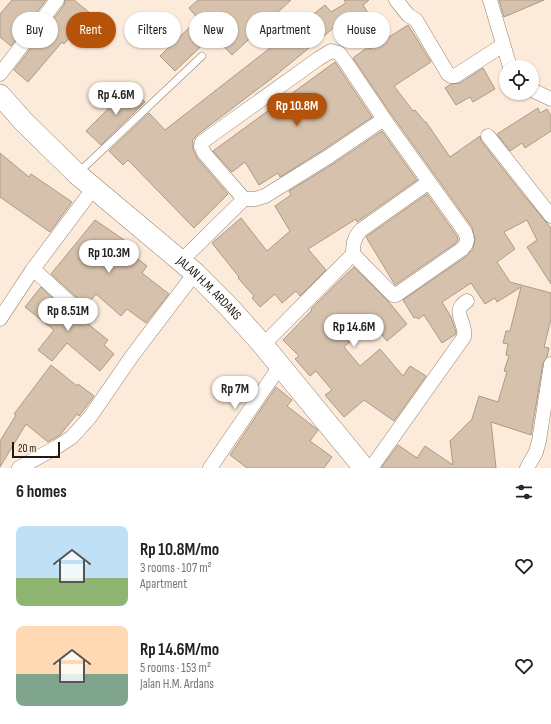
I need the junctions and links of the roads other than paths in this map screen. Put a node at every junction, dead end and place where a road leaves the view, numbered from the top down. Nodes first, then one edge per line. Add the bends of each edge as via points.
1 (57, 0) edge
2 (396, 0) edge
3 (490, 0) edge
4 (504, 45) junction
5 (202, 56) dead end
6 (508, 60) edge
7 (0, 74) edge
8 (539, 93) edge
9 (0, 94) edge
10 (551, 99) edge
11 (384, 119) junction
12 (488, 136) dead end
13 (77, 174) junction
14 (429, 182) junction
15 (93, 189) junction
16 (244, 199) junction
17 (551, 216) edge
18 (353, 254) junction
19 (188, 267) junction
20 (34, 269) junction
21 (467, 301) dead end
22 (80, 312) dead end
23 (0, 319) edge
24 (263, 345) junction
25 (551, 364) edge
26 (280, 366) junction
27 (19, 468) edge
28 (210, 468) edge
29 (364, 468) edge
30 (371, 468) edge
31 (527, 468) edge

1 - 7 street
2 - 4 street via 408,15 416,20 451,76 455,76
3 - 4 street
4 - 6 street
5 - 13 lane
8 - 10 street
9 - 13 street, JALAN H.M. ARDANS via 23,121
11 - 14 street
11 - 16 street via 265,196
11 - 16 street via 341,55 331,51 326,53 202,142 204,153
12 - 17 street
13 - 15 street, JALAN H.M. ARDANS
14 - 18 street via 361,230 353,244
14 - 18 street via 468,237 462,249 395,295
15 - 19 street, JALAN H.M. ARDANS
15 - 20 street
16 - 19 street
18 - 24 street
19 - 24 street, JALAN H.M. ARDANS
19 - 27 street via 90,417 72,437
20 - 22 street
20 - 23 street
21 - 30 street via 459,312 465,330 464,337
24 - 26 street, JALAN H.M. ARDANS
25 - 31 street via 539,441
26 - 28 street
26 - 29 street, JALAN H.M. ARDANS

